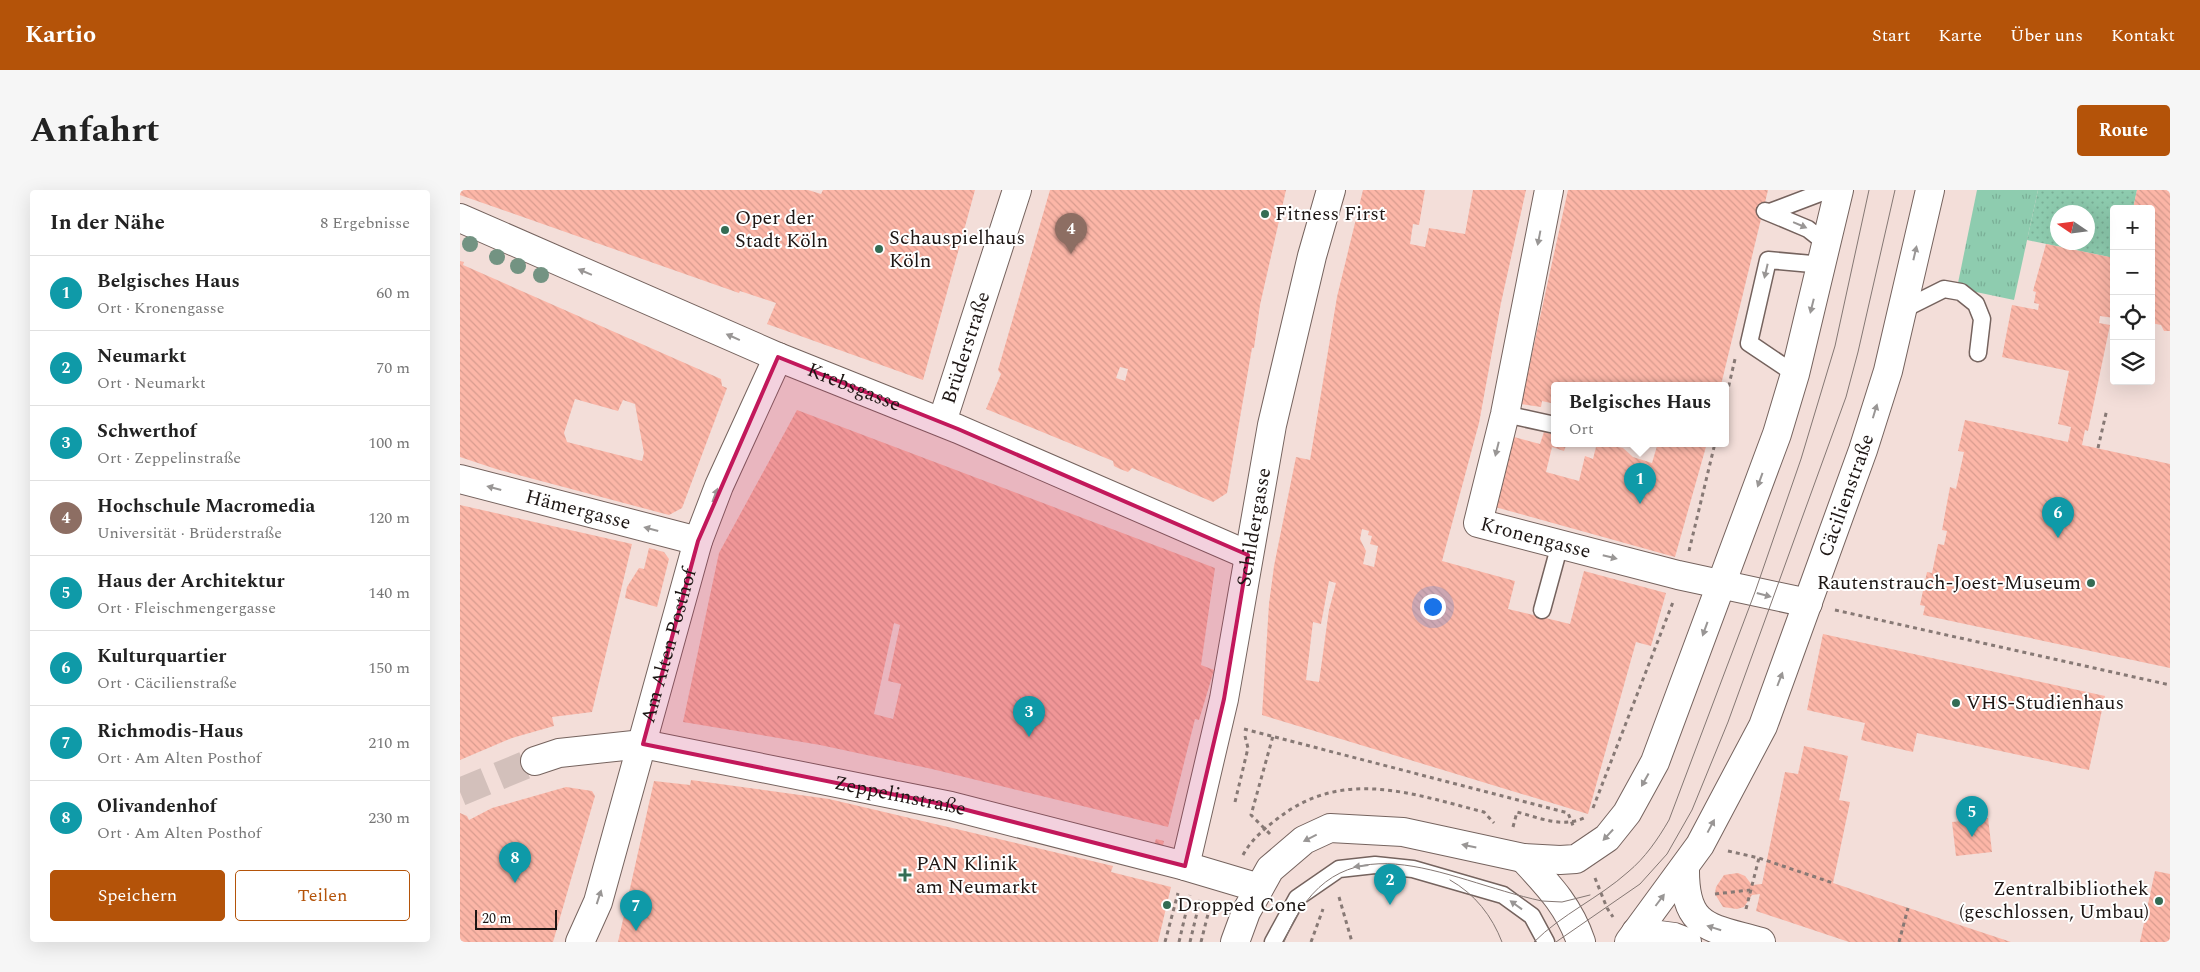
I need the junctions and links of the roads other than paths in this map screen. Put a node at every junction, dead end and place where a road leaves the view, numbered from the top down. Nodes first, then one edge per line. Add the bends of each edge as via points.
1 (1017, 190) edge
2 (1331, 190) edge
3 (1549, 190) edge
4 (1828, 190) edge
5 (1839, 190) edge
6 (1930, 190) edge
7 (460, 218) edge
8 (1825, 255) junction
9 (1902, 310) junction
10 (1978, 353) dead end
11 (778, 357) junction
12 (1795, 374) junction
13 (1505, 414) junction
14 (942, 422) junction
15 (1551, 424) edge
16 (460, 479) edge
17 (698, 541) junction
18 (1560, 544) junction
19 (1248, 555) junction
20 (1722, 583) junction
21 (1808, 604) junction
22 (1542, 610) dead end
23 (643, 744) junction
24 (535, 761) tunnel mouth
25 (1517, 846) junction
26 (1186, 866) junction
27 (1685, 867) junction
28 (1260, 888) junction
29 (1633, 937) edge
30 (1750, 939) edge
31 (580, 942) edge
32 (1235, 942) edge
33 (1273, 942) edge
34 (1546, 942) edge
35 (1581, 942) edge
36 (1688, 942) edge

1 - 14 street, Brüderstraße
2 - 19 street, Schildergasse via 1272,425
3 -> 13 street, Kronengasse
4 -> 8 lane via 1768,212 1808,229
5 - 8 street
9 -> 6 street, Cäcilienstraße
11 -> 7 street, Krebsgasse
8 -> 12 street
8 -> 12 lane via 1768,260 1749,343
9 - 10 lane via 1944,289 1961,292 1976,304 1982,319
21 -> 9 street, Cäcilienstraße via 1863,450 1888,371
11 - 14 street, Krebsgasse
17 -> 11 street, Am Alten Posthof via 719,486
12 -> 20 street via 1777,434
13 - 15 lane
13 -> 18 street, Kronengasse via 1478,523
14 - 19 street, Krebsgasse
17 -> 16 street, Hämergasse
17 - 23 street, Am Alten Posthof
18 -> 20 street, Kronengasse
18 - 22 lane
19 - 26 street, Schildergasse via 1219,722
20 -> 21 street, Kronengasse
20 -> 25 street via 1655,762 1627,813 1607,838 1576,859
27 -> 21 street, Cäcilienstraße via 1763,726
23 - 24 street, Zeppelinstraße via 559,754
23 - 26 street, Zeppelinstraße via 951,806
31 -> 23 street, Am Alten Posthof via 598,902
25 -> 28 street via 1403,832 1330,828 1288,852 1270,869
25 - 35 street via 1570,913
26 - 28 street, Zeppelinstraße
29 -> 27 street, Cäcilienstraße
30 -> 27 street via 1703,924 1688,903
28 - 32 street via 1246,912
29 - 36 street via 1674,937
34 -> 33 lane via 1532,916 1502,895 1413,869 1375,865 1339,869 1298,898

